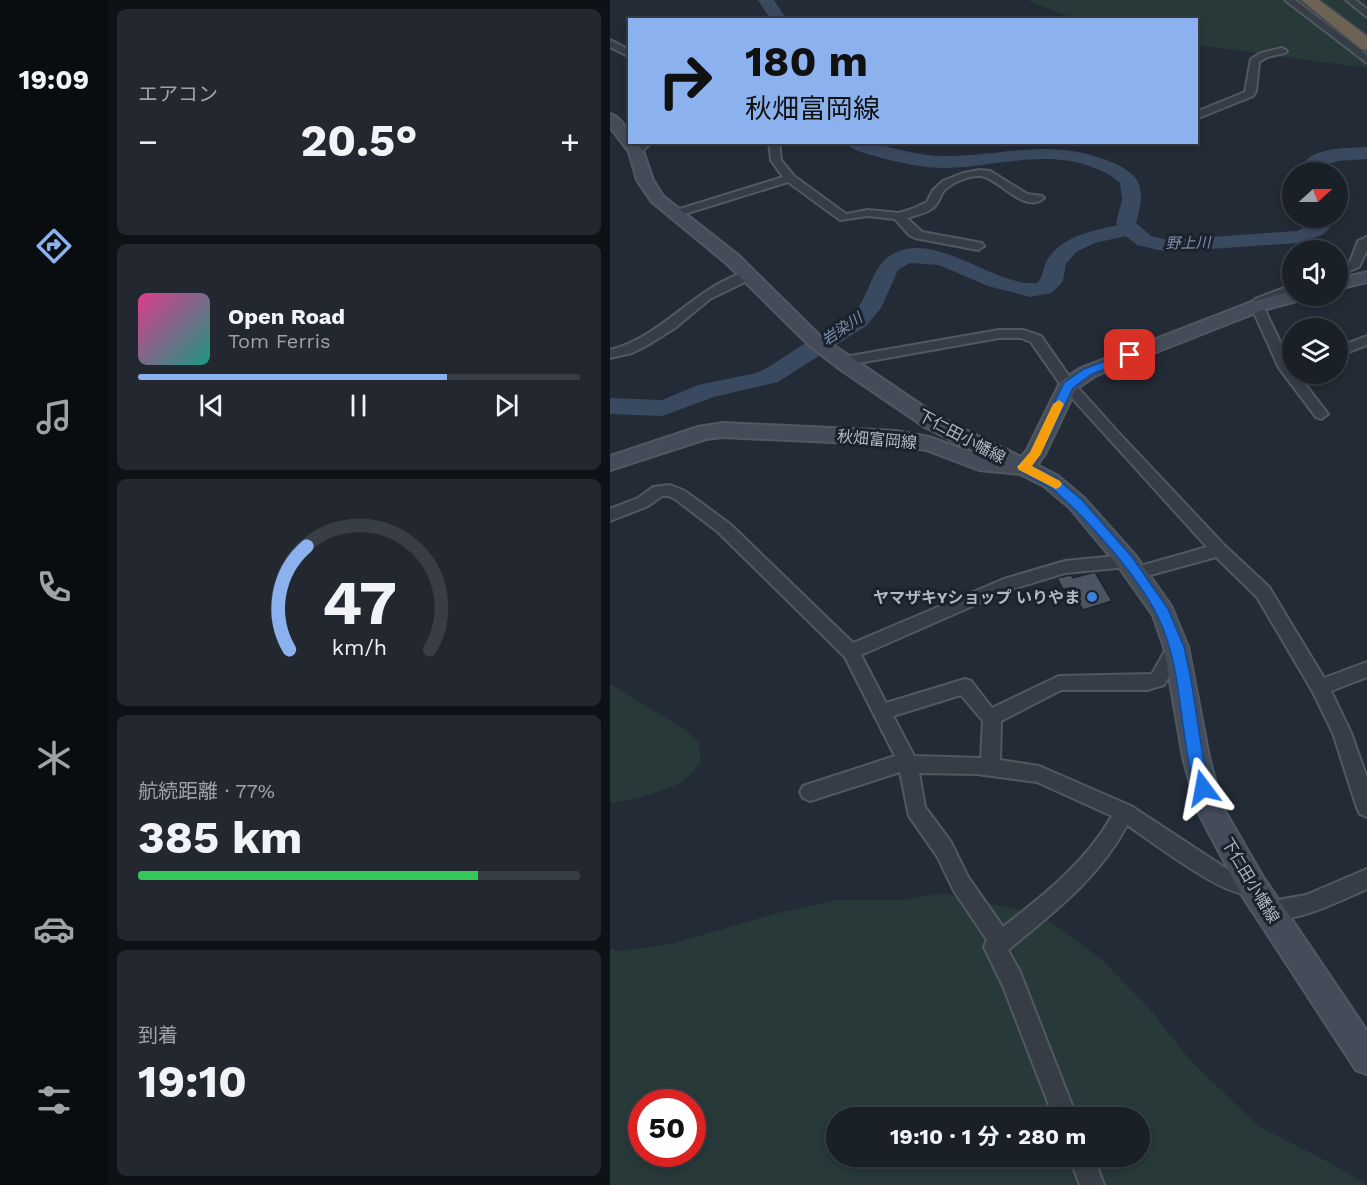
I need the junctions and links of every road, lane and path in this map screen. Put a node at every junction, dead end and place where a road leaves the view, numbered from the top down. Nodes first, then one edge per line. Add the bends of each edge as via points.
1 (1289, 0) edge
2 (1309, 0) edge
3 (1324, 0) edge
4 (1350, 0) edge
5 (1366, 14) edge
6 (1366, 33) edge
7 (610, 43) edge
8 (1366, 45) edge
9 (1282, 51) dead end
10 (628, 53) edge
11 (1366, 60) edge
12 (1198, 115) edge
13 (610, 118) edge
14 (628, 135) edge
15 (774, 144) edge
16 (641, 147) edge
17 (790, 178) junction
18 (1038, 198) dead end
19 (674, 214) junction
20 (899, 216) junction
21 (1366, 240) edge
22 (978, 246) dead end
23 (1348, 268) edge
24 (749, 275) junction
25 (1366, 277) edge
26 (1348, 282) edge
27 (1282, 293) edge
28 (1282, 299) edge
29 (1257, 306) junction
30 (1366, 340) edge
31 (1348, 348) edge
32 (1282, 352) edge
33 (610, 354) edge
34 (838, 359) junction
35 (1301, 384) edge
36 (1068, 385) junction
37 (1321, 414) dead end
38 (610, 463) edge
39 (1024, 467) junction
40 (610, 515) edge
41 (1219, 550) junction
42 (1132, 567) junction
43 (1176, 647) junction
44 (851, 652) junction
45 (1366, 669) edge
46 (1320, 687) junction
47 (882, 712) junction
48 (992, 717) junction
49 (908, 764) junction
50 (990, 768) junction
51 (810, 792) dead end
52 (1366, 808) edge
53 (1124, 812) junction
54 (1366, 879) edge
55 (1253, 887) junction
56 (1268, 910) junction
57 (1001, 942) junction
58 (1366, 1059) edge
59 (1062, 1107) edge
60 (1085, 1167) edge
61 (1092, 1185) edge

1 - 11 street
2 - 8 highway
3 - 6 highway
4 - 5 street
7 - 10 street
9 - 12 street via 1254,61 1249,94
13 - 14 main road, 下仁田小幡線
15 - 17 street via 776,160
16 - 19 main road, 下仁田小幡線 via 650,189
17 - 19 street
17 - 20 street via 844,218 868,213
18 - 20 street via 1024,197 981,173 953,181 938,190 929,206
19 - 24 main road, 下仁田小幡線
20 - 22 street via 919,235
21 - 23 street via 1356,264
24 - 33 street via 706,296 641,343
24 - 34 main road, 下仁田小幡線
25 - 26 main road
27 - 29 street
28 - 29 main road
29 - 32 street
29 - 36 main road via 1088,372
30 - 31 street
34 - 36 street via 1012,333 1036,339
34 - 39 main road, 下仁田小幡線 via 932,422
35 - 37 street
36 - 39 main road via 1035,454
36 - 41 street
38 - 39 main road, 秋畑富岡線 via 705,432 723,430 896,438 929,444 979,463
39 - 42 main road, 下仁田小幡線 via 1066,492
40 - 44 street via 658,491 670,490 680,495 724,528
41 - 42 street
41 - 46 street via 1263,592
42 - 43 main road, 下仁田小幡線 via 1163,612
42 - 44 street via 1065,567 1004,585
43 - 48 street via 1158,680 1059,683
43 - 55 main road, 下仁田小幡線 via 1210,810
44 - 47 street
45 - 46 street
46 - 52 street via 1342,733
47 - 48 street via 965,686
47 - 49 street
48 - 50 street
49 - 50 street
49 - 51 street via 897,764
49 - 57 street via 916,810
50 - 53 street via 1039,774
53 - 55 street via 1225,879
53 - 57 street via 1115,831 1068,888
54 - 56 street via 1306,905
55 - 56 main road, 下仁田小幡線
56 - 58 main road, 下仁田小幡線
57 - 59 street via 995,947
60 - 61 street

